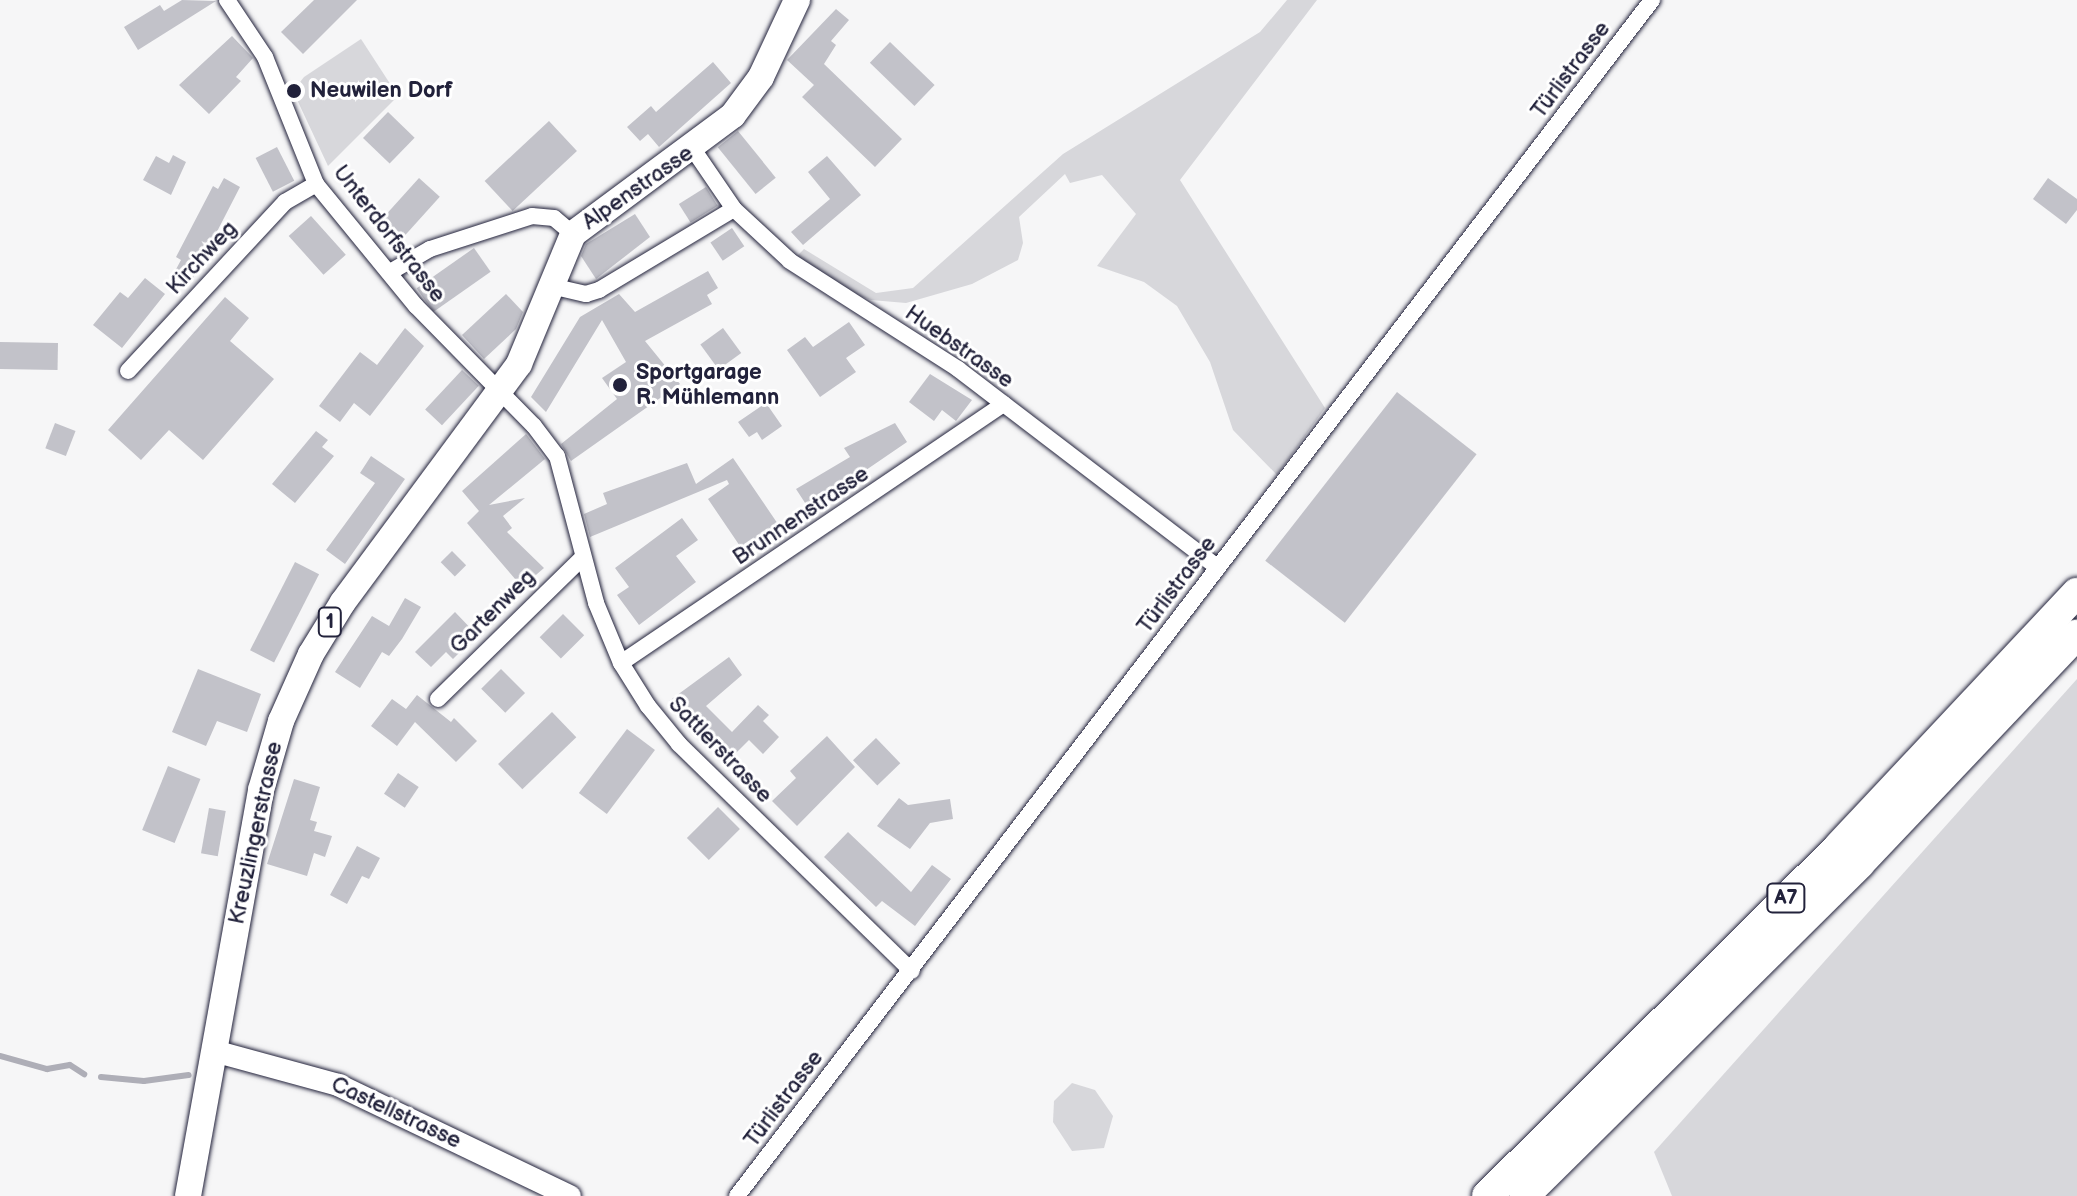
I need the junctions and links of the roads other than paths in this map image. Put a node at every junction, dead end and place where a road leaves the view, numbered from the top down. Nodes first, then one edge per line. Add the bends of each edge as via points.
1 (227, 0) edge
2 (797, 0) edge
3 (1652, 0) edge
4 (693, 149) junction
5 (316, 184) junction
6 (734, 209) junction
7 (573, 234) junction
8 (392, 271) junction
9 (551, 286) junction
10 (128, 371) dead end
11 (501, 390) junction
12 (1003, 404) junction
13 (582, 558) junction
14 (1218, 568) junction
15 (2077, 593) edge
16 (2077, 634) edge
17 (621, 663) junction
18 (438, 699) dead end
19 (912, 971) junction
20 (214, 1051) junction
21 (188, 1196) edge
22 (570, 1196) edge
23 (737, 1196) edge
24 (1487, 1196) edge
25 (1524, 1196) edge

1 - 5 street, Unterdorfstrasse via 265,57
2 - 4 main road, Alpenstrasse / 1 via 749,96
3 - 14 street, Türlistrasse
4 - 6 street, Huebstrasse
4 - 7 main road, Alpenstrasse / 1
5 - 8 street, Unterdorfstrasse
5 - 10 street, Kirchweg via 285,202
6 - 9 street via 599,290 586,294
6 - 12 street, Huebstrasse via 790,261 934,352
7 - 8 street via 554,218 532,216 430,249
7 - 9 main road, Alpenstrasse / 1
8 - 11 street, Unterdorfstrasse via 416,306
9 - 11 main road, Alpenstrasse / 1 via 529,346
11 - 13 street, Sattlerstrasse via 557,456
11 - 20 main road, Kreuzlingerstrasse / 1 via 343,602 295,686 261,790
12 - 14 street, Huebstrasse
12 - 17 street, Brunnenstrasse
13 - 17 street, Sattlerstrasse
13 - 18 street, Gartenweg
14 - 19 street, Türlistrasse
15 - 24 highway, A7 via 1840,845
16 - 25 highway, A7 via 1860,863
17 - 19 street, Sattlerstrasse via 679,744
19 - 23 street, Türlistrasse
20 - 21 main road, Kreuzlingerstrasse / 1
20 - 22 street, Castellstrasse via 338,1085

